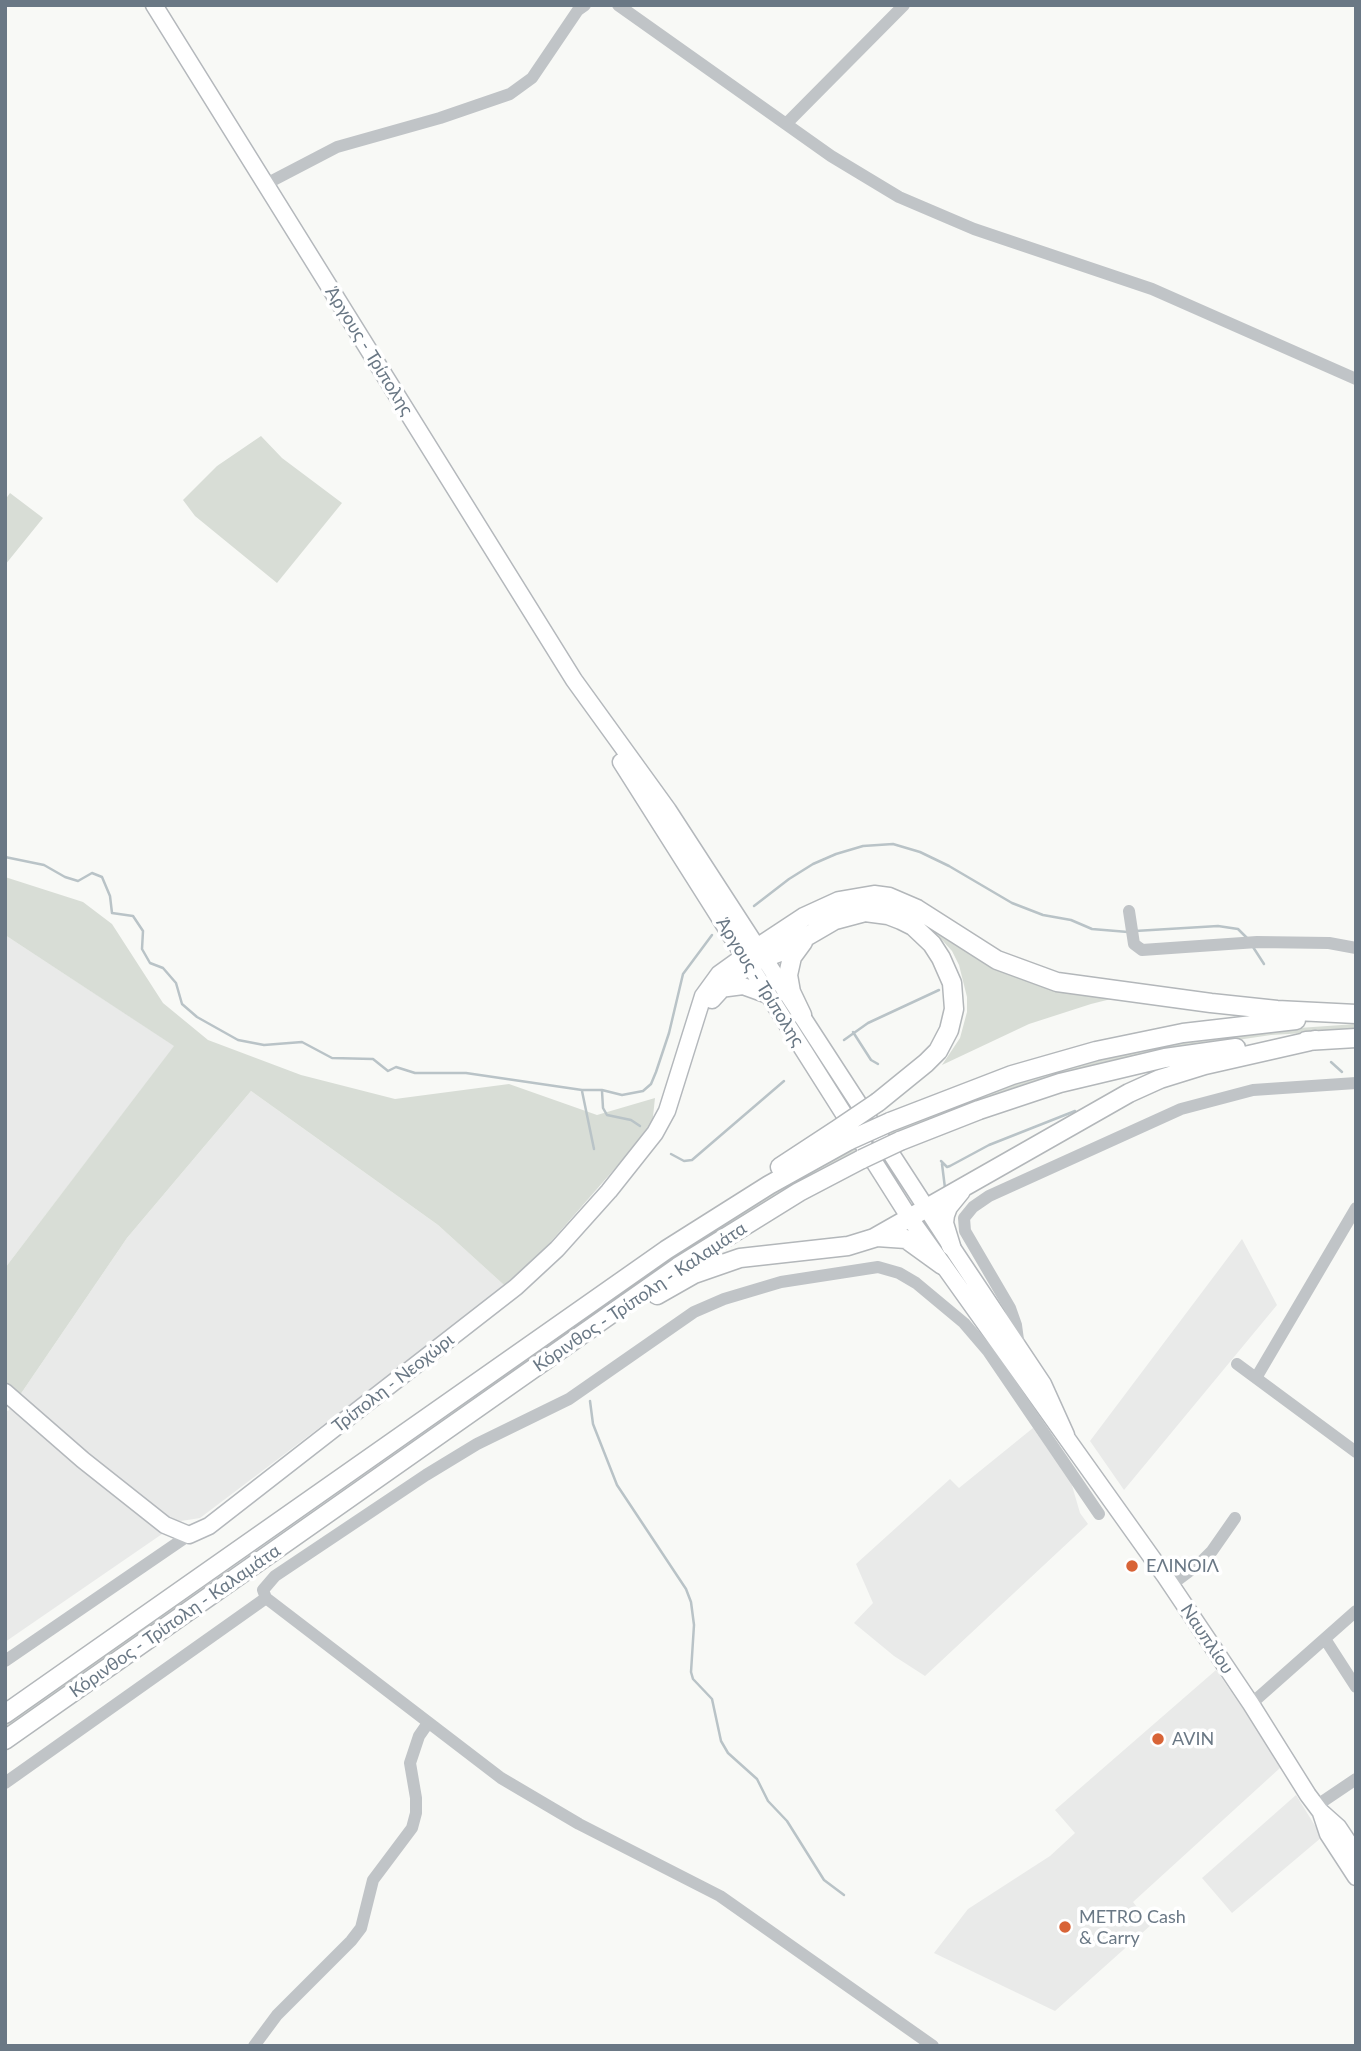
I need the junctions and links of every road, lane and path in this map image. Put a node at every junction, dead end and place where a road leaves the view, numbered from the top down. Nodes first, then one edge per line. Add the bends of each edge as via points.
1 (155, 5) edge
2 (585, 5) edge
3 (618, 5) edge
4 (904, 5) edge
5 (786, 124) junction
6 (266, 184) junction
7 (1356, 379) edge
8 (1131, 917) dead end
9 (808, 936) junction
10 (1356, 948) edge
11 (754, 957) junction
12 (720, 989) junction
13 (769, 995) junction
14 (1356, 1015) edge
15 (697, 1016) junction
16 (802, 1016) junction
17 (1356, 1038) edge
18 (1315, 1040) junction
19 (1356, 1083) edge
20 (846, 1133) junction
21 (966, 1186) junction
22 (926, 1207) junction
23 (1356, 1208) edge
24 (909, 1217) junction
25 (874, 1238) junction
26 (951, 1246) junction
27 (942, 1265) junction
28 (588, 1331) junction
29 (1020, 1350) junction
30 (1237, 1364) dead end
31 (1256, 1378) junction
32 (5, 1392) edge
33 (1066, 1435) junction
34 (1356, 1452) edge
35 (1099, 1514) dead end
36 (1235, 1518) dead end
37 (189, 1535) junction
38 (1171, 1585) junction
39 (266, 1598) junction
40 (1356, 1611) edge
41 (1325, 1639) junction
42 (5, 1661) edge
43 (1356, 1687) edge
44 (1251, 1704) junction
45 (5, 1714) edge
46 (428, 1723) junction
47 (5, 1741) edge
48 (1356, 1779) edge
49 (5, 1783) edge
50 (1318, 1808) junction
51 (1356, 1854) edge
52 (1356, 1877) edge
53 (254, 2046) edge
54 (933, 2046) edge

1 - 6 main road, Άργους - Τρίπολης
2 - 6 street via 532,78 510,94 337,147
3 - 5 street
4 - 5 street
5 - 7 street via 899,197 974,229 1152,289
6 - 11 main road, Άργους - Τρίπολης via 584,695 668,810
8 - 10 street via 1135,943 1142,950 1237,942 1329,943
9 - 11 highway
9 - 16 highway via 792,957 788,975
9 - 20 highway, bridge via 843,916 865,912 888,915 922,933 952,983 954,1009 944,1041 926,1063
11 - 12 main road, Τρίπολη - Νεοχώρι
11 - 13 main road, Άργους - Τρίπολης
11 - 14 highway via 804,917 839,901 874,895 910,906 997,960 1057,982 1211,1003
11 - 15 main road, Τρίπολη - Νεοχώρι via 730,964 703,996
11 - 16 main road, Άργους - Τρίπολης
12 - 13 main road via 743,986
12 - 15 main road, Τρίπολη - Νεοχώρι
13 - 24 main road, Άργους - Τρίπολης
14 - 20 highway, Κόρινθος - Τρίπολη - Καλαμάτα, bridge via 1226,1027 1118,1046 1012,1075 890,1122
15 - 37 main road, Τρίπολη - Νεοχώρι via 662,1123 557,1249 457,1334 209,1525
16 - 22 main road, Άργους - Τρίπολης
17 - 18 highway, Κόρινθος - Τρίπολη - Καλαμάτα
18 - 21 highway via 1160,1079
18 - 28 highway, Κόρινθος - Τρίπολη - Καλαμάτα, bridge via 1185,1054 1123,1067 1018,1096 900,1141 743,1226
19 - 29 street via 1253,1090 1181,1109 973,1206 964,1218 965,1231 1010,1308
20 - 45 highway, Κόρινθος - Τρίπολη - Καλαμάτα via 666,1250
21 - 22 highway
21 - 26 highway via 945,1215
22 - 24 highway
22 - 26 main road, Άργους - Τρίπολης
23 - 31 street
24 - 25 highway
24 - 27 main road, Άργους - Τρίπολης
25 - 27 highway via 906,1239
25 - 28 highway via 848,1246 718,1264
26 - 29 main road, Ναυπλίου
27 - 33 main road, Ναυπλίου
28 - 47 highway, Κόρινθος - Τρίπολη - Καλαμάτα
29 - 33 main road, Ναυπλίου via 1049,1395
30 - 31 street
31 - 34 street
32 - 37 main road via 129,1499 165,1525
33 - 38 main road, Ναυπλίου
35 - 39 street via 964,1323 916,1283 878,1268 781,1282 694,1312 569,1399 477,1444 414,1483 275,1576 265,1586
36 - 38 street via 1212,1551
37 - 42 street
38 - 44 main road, Ναυπλίου
39 - 46 street
39 - 49 street
40 - 41 street
41 - 43 street
41 - 44 street
44 - 50 main road, Ναυπλίου
46 - 53 street via 410,1763 416,1798 412,1828 373,1880 361,1928 277,2015
46 - 54 street via 541,1804 720,1896
48 - 50 street
50 - 51 main road, Ναυπλίου
50 - 52 main road, Ναυπλίου via 1328,1834

